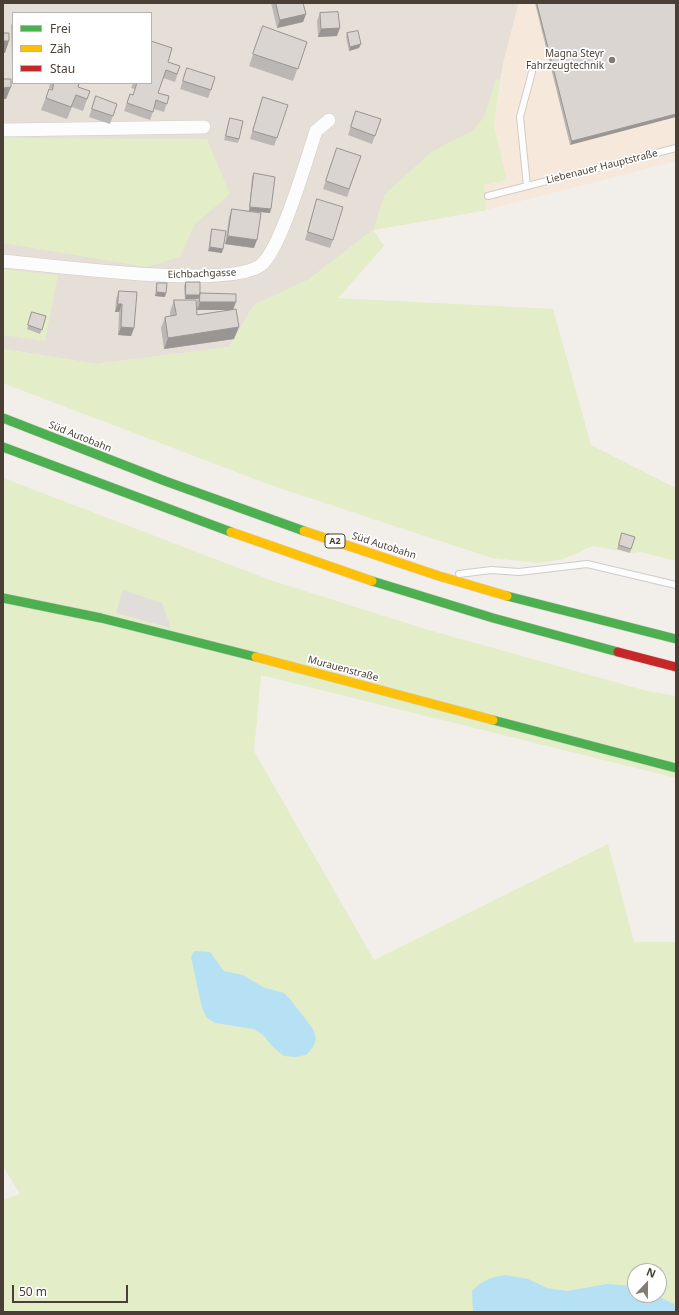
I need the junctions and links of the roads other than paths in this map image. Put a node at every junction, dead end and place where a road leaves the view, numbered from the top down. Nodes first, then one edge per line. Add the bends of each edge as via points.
1 (532, 72) dead end
2 (329, 120) dead end
3 (204, 127) dead end
4 (3, 130) edge
5 (676, 148) edge
6 (527, 186) junction
7 (488, 196) dead end
8 (3, 261) edge
9 (3, 418) edge
10 (3, 447) edge
11 (440, 576) junction
12 (676, 585) edge
13 (3, 598) edge
14 (676, 639) edge
15 (676, 667) edge
16 (676, 768) edge

1 - 6 lane via 520,117
2 - 8 street, Eichbachgasse via 316,131 280,237 262,264 246,272 172,276
3 - 4 street
5 - 6 lane, Liebenauer Hauptstraße
6 - 7 lane, Liebenauer Hauptstraße
9 - 11 main road, Süd Autobahn / A2 via 106,459 285,524
10 - 15 main road via 234,535 432,600 555,636
11 - 12 lane via 491,570 519,572 586,564
11 - 14 main road, Süd Autobahn / A2
13 - 16 main road, Murauenstraße via 93,616 229,650

